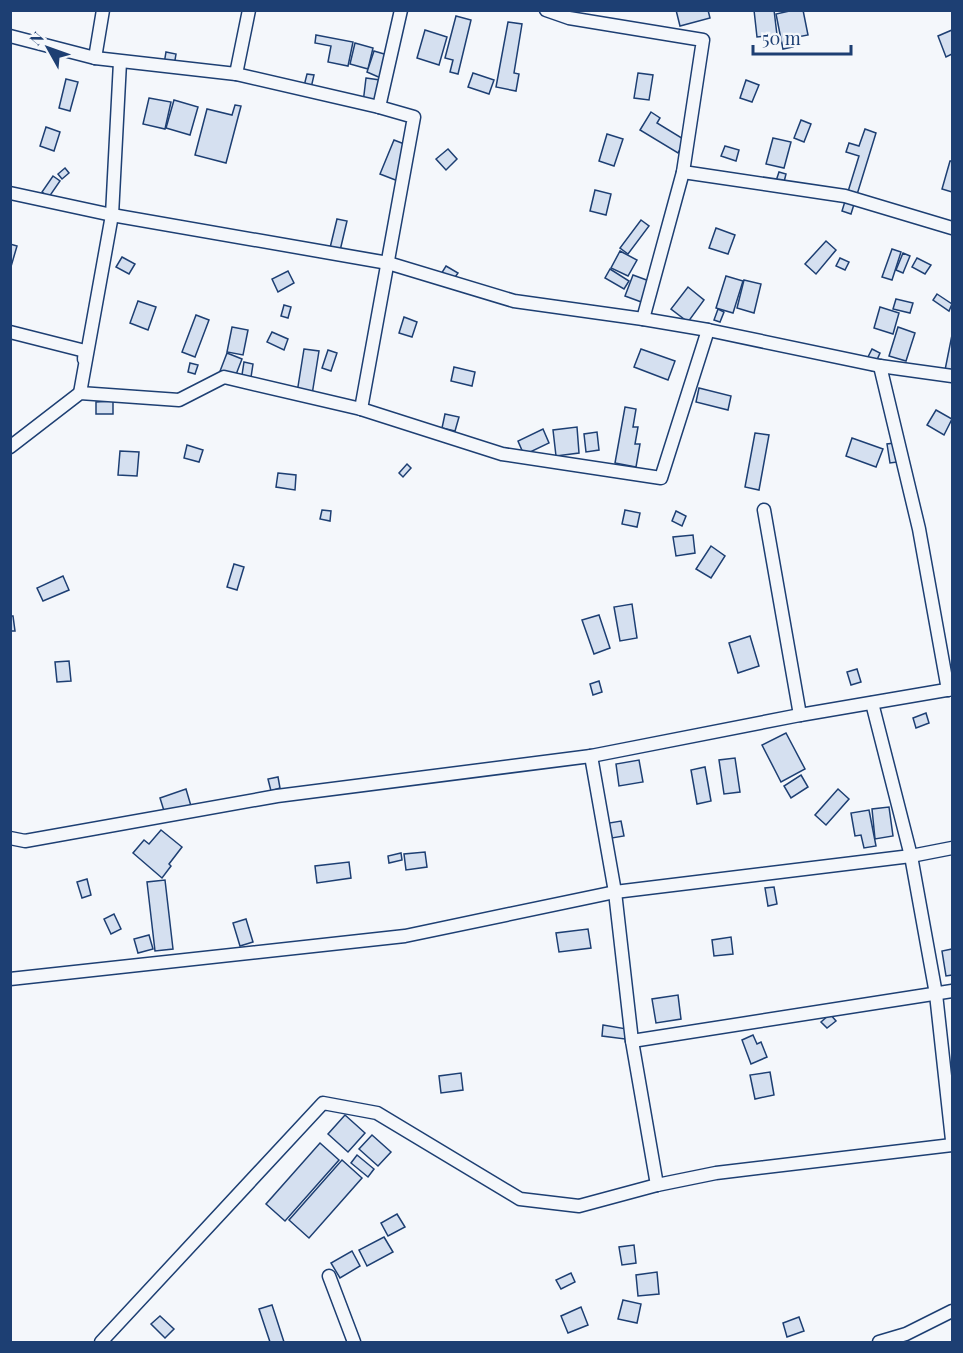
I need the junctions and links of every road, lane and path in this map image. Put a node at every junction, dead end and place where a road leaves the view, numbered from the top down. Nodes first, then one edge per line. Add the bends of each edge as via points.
1 (103, 10) edge
2 (249, 10) edge
3 (401, 10) edge
4 (546, 10) edge
5 (571, 14) edge
6 (10, 36) edge
7 (95, 58) junction
8 (120, 62) junction
9 (236, 74) junction
10 (379, 107) junction
11 (683, 172) junction
12 (10, 193) edge
13 (111, 215) junction
14 (952, 228) edge
15 (388, 263) junction
16 (643, 319) junction
17 (708, 330) junction
18 (10, 332) edge
19 (880, 366) junction
20 (952, 376) edge
21 (80, 393) junction
22 (361, 409) junction
23 (10, 447) edge
24 (764, 510) dead end
25 (950, 689) edge
26 (872, 703) junction
27 (800, 715) junction
28 (591, 756) junction
29 (10, 838) edge
30 (952, 848) edge
31 (910, 855) junction
32 (615, 892) junction
33 (10, 979) edge
34 (952, 991) edge
35 (936, 994) junction
36 (632, 1041) junction
37 (952, 1143) edge
38 (657, 1185) junction
39 (329, 1276) dead end
40 (952, 1311) edge
41 (101, 1342) edge
42 (354, 1342) edge
43 (879, 1342) edge

1 - 7 street
2 - 9 street
3 - 10 street
4 - 5 street
5 - 11 street via 703,40
6 - 7 street
7 - 8 street
8 - 9 street
8 - 13 street
9 - 10 street
10 - 15 street via 414,117
11 - 14 street via 845,196
11 - 16 street
12 - 13 street
13 - 15 street
13 - 21 street
15 - 16 street via 513,301
15 - 22 street
16 - 17 street
17 - 19 street
17 - 22 street via 660,478 502,454
18 - 21 street via 85,351
19 - 20 street
19 - 25 street via 919,529
21 - 22 street via 179,400 224,377
21 - 23 street
24 - 27 street
25 - 26 street
26 - 27 street
26 - 31 street
27 - 28 street
28 - 29 street via 277,796 25,841
28 - 32 street
30 - 31 street
31 - 32 street
31 - 35 street
32 - 33 street via 405,936
32 - 36 street
34 - 35 street
35 - 36 street
35 - 37 street
36 - 38 street
37 - 38 street via 716,1173
38 - 41 street via 579,1206 520,1199 377,1113 323,1103
39 - 42 street
40 - 43 street via 906,1334

